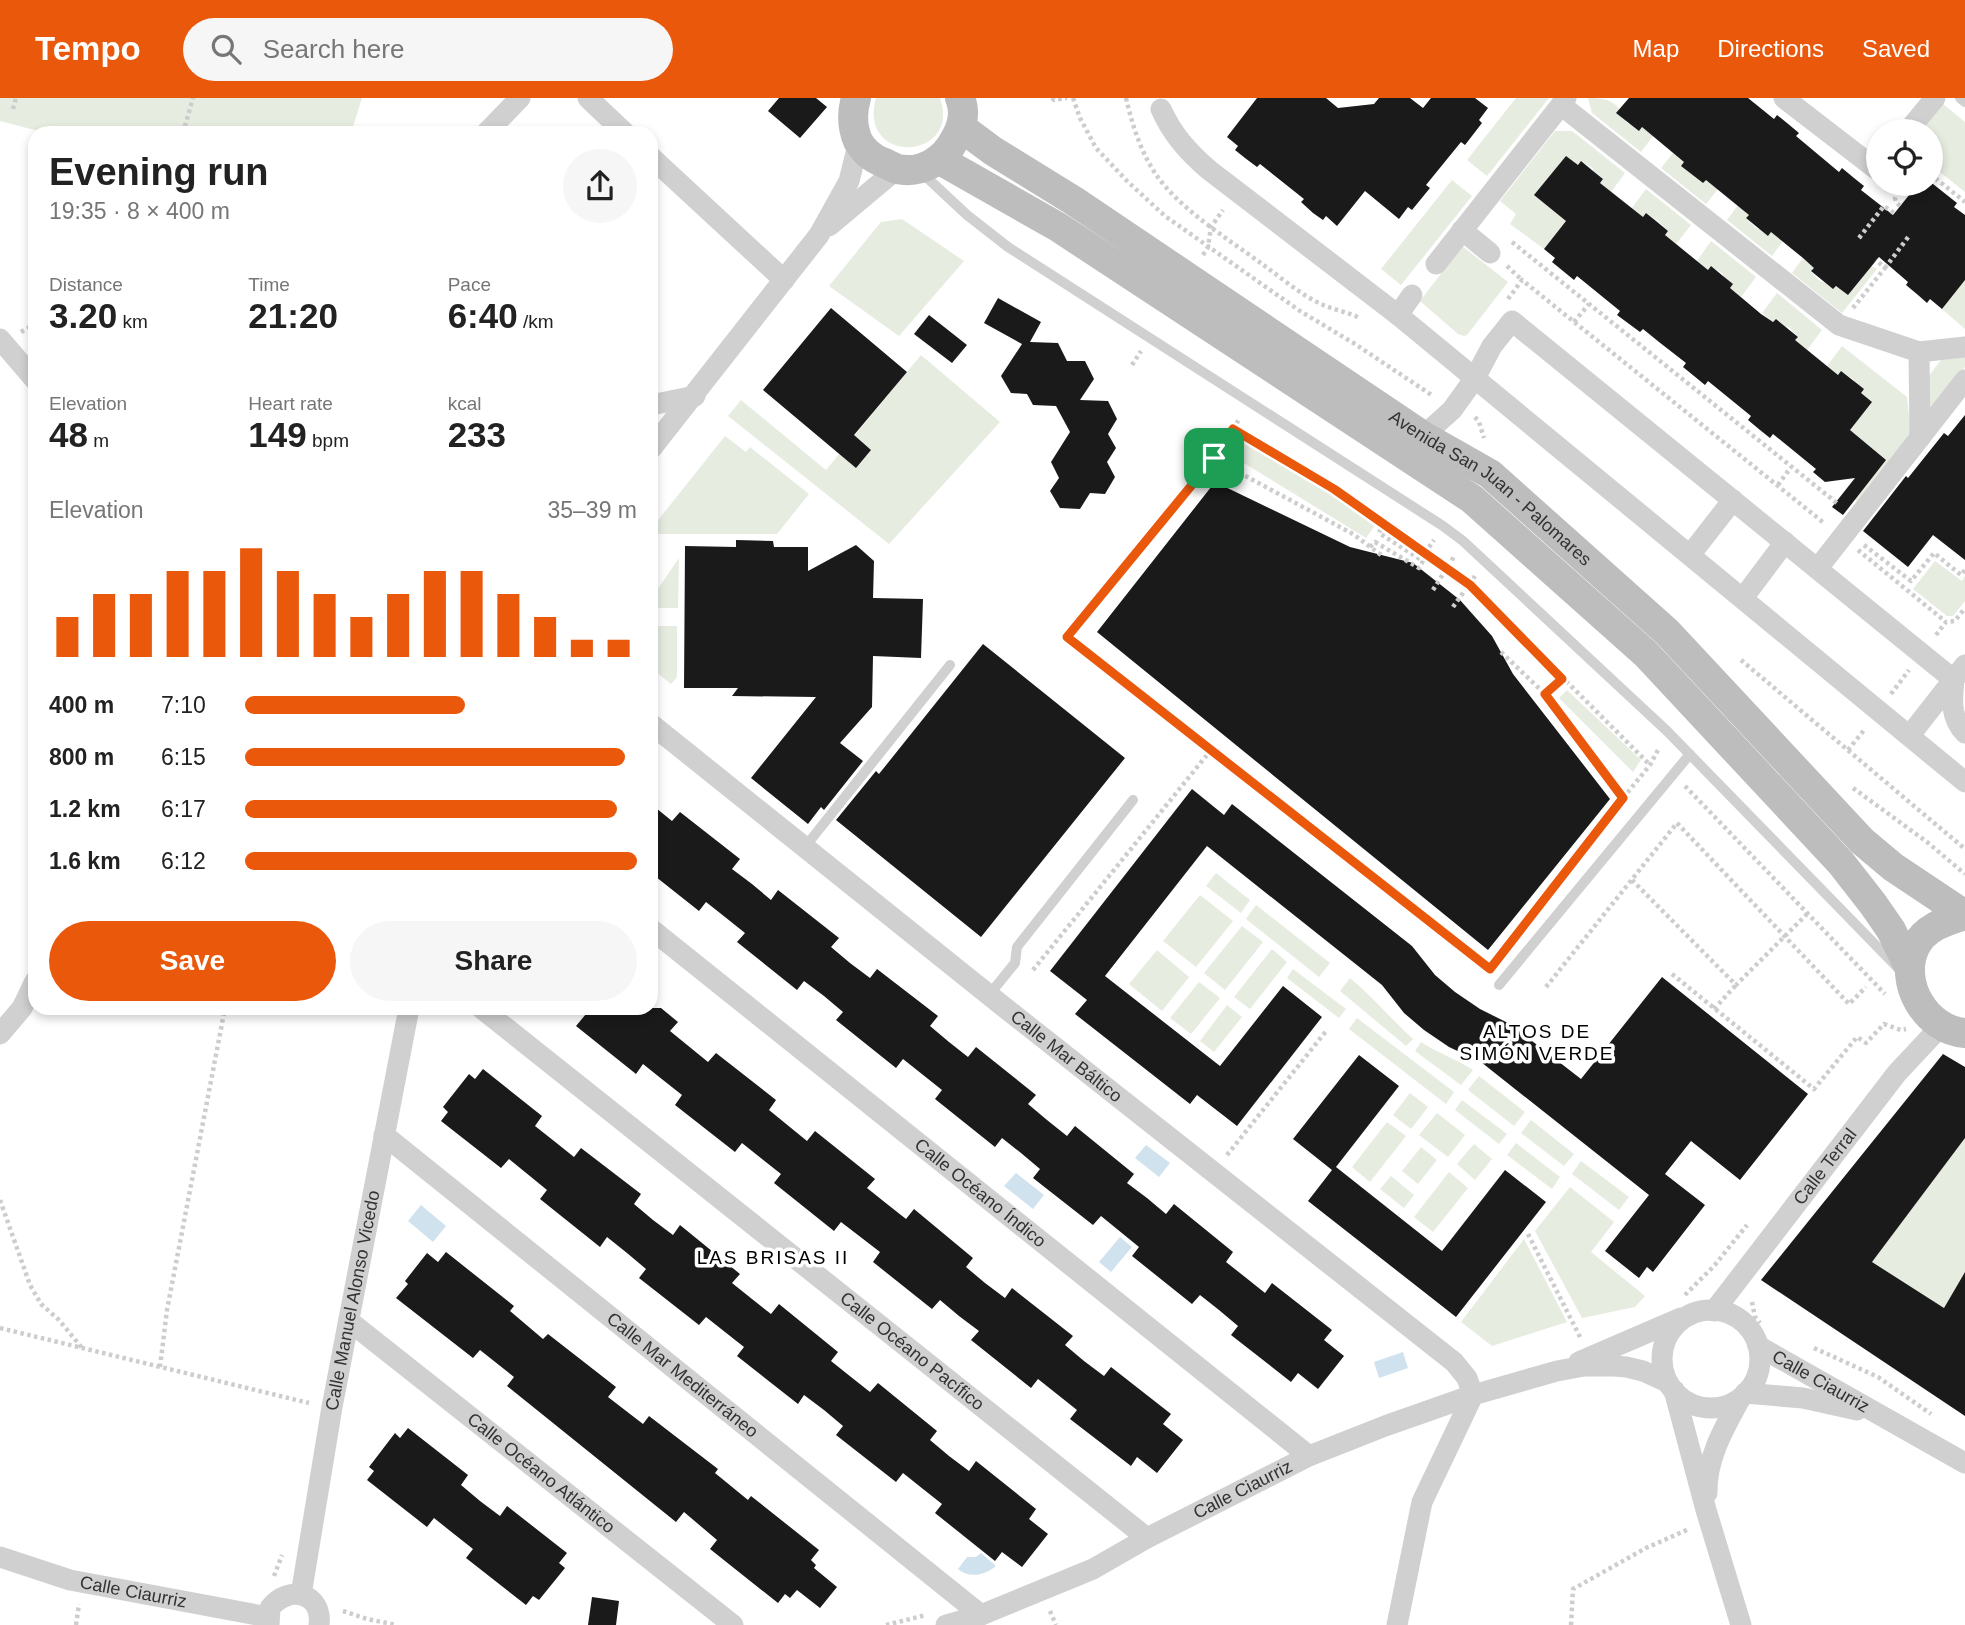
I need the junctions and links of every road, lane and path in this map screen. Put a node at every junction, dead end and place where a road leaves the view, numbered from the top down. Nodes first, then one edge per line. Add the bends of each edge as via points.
1 (16, 98) edge
2 (193, 98) edge
3 (520, 98) edge
4 (587, 98) edge
5 (960, 98) edge
6 (1052, 98) edge
7 (1067, 98) edge
8 (1073, 98) edge
9 (1126, 98) edge
10 (1784, 98) edge
11 (1935, 98) edge
12 (1960, 98) edge
13 (1563, 101) edge
14 (1965, 102) edge
15 (13, 109) dead end
16 (1161, 109) dead end
17 (853, 114) edge
18 (1918, 119) edge
19 (185, 126) edge
20 (492, 126) edge
21 (617, 126) edge
22 (962, 128) junction
23 (1866, 161) edge
24 (658, 163) edge
25 (918, 166) junction
26 (1943, 184) edge
27 (1896, 196) edge
28 (1965, 202) edge
29 (1900, 206) dead end
30 (1476, 213) junction
31 (1894, 214) dead end
32 (1462, 230) junction
33 (819, 234) junction
34 (1909, 236) dead end
35 (1859, 239) dead end
36 (1490, 253) dead end
37 (1876, 260) dead end
38 (1436, 264) dead end
39 (1885, 268) junction
40 (1518, 275) dead end
41 (784, 280) junction
42 (1522, 280) junction
43 (1412, 295) dead end
44 (1507, 300) dead end
45 (1589, 304) junction
46 (1398, 315) junction
47 (1574, 322) junction
48 (1369, 324) dead end
49 (1839, 325) junction
50 (0, 339) edge
51 (1965, 347) edge
52 (1919, 352) junction
53 (28, 372) edge
54 (1475, 378) junction
55 (1965, 380) edge
56 (695, 396) junction
57 (658, 404) edge
58 (1456, 405) junction
59 (1423, 436) junction
60 (1920, 438) junction
61 (658, 441) edge
62 (1214, 458) junction
63 (1791, 467) junction
64 (1777, 485) junction
65 (1733, 500) junction
66 (1383, 523) junction
67 (1849, 529) junction
68 (1785, 542) junction
69 (1370, 547) junction
70 (1381, 555) dead end
71 (1690, 555) junction
72 (1447, 568) junction
73 (1818, 568) junction
74 (1965, 570) edge
75 (1470, 585) junction
76 (1433, 590) dead end
77 (1743, 598) junction
78 (1454, 607) dead end
79 (1965, 608) edge
80 (1946, 622) junction
81 (1501, 652) dead end
82 (1922, 653) junction
83 (1741, 660) dead end
84 (950, 665) dead end
85 (1959, 672) edge
86 (1562, 679) junction
87 (1545, 694) junction
88 (1879, 710) junction
89 (658, 730) edge
90 (1965, 733) edge
91 (1910, 735) junction
92 (1212, 750) junction
93 (1848, 750) junction
94 (1690, 754) junction
95 (1655, 755) dead end
96 (1674, 774) junction
97 (1846, 782) dead end
98 (1965, 782) edge
99 (1623, 798) junction
100 (1133, 800) dead end
101 (805, 847) junction
102 (1965, 849) edge
103 (1567, 870) dead end
104 (1965, 874) edge
105 (1632, 880) junction
106 (1808, 913) junction
107 (1965, 915) edge
108 (658, 935) edge
109 (1785, 936) junction
110 (1497, 959) dead end
111 (1672, 974) dead end
112 (1903, 983) junction
113 (1499, 985) dead end
114 (1736, 985) junction
115 (1866, 986) dead end
116 (1546, 987) dead end
117 (28, 996) edge
118 (997, 1001) junction
119 (1714, 1009) junction
120 (224, 1015) edge
121 (408, 1015) edge
122 (490, 1015) edge
123 (1327, 1030) dead end
124 (0, 1034) edge
125 (1944, 1034) edge
126 (384, 1135) junction
127 (1213, 1172) junction
128 (0, 1200) edge
129 (1528, 1234) dead end
130 (1714, 1266) dead end
131 (1737, 1283) junction
132 (1714, 1311) junction
133 (1691, 1314) junction
134 (349, 1321) junction
135 (0, 1328) edge
136 (1762, 1338) junction
137 (1804, 1344) dead end
138 (1584, 1345) dead end
139 (83, 1348) junction
140 (160, 1367) junction
141 (1547, 1374) junction
142 (1670, 1386) junction
143 (1473, 1395) junction
144 (1742, 1396) junction
145 (308, 1416) dead end
146 (1883, 1417) junction
147 (1942, 1420) dead end
148 (1309, 1456) junction
149 (1964, 1460) edge
150 (1709, 1520) junction
151 (1147, 1538) junction
152 (308, 1548) junction
153 (0, 1557) edge
154 (273, 1580) dead end
155 (301, 1595) junction
156 (337, 1603) dead end
157 (981, 1615) junction
158 (268, 1621) edge
159 (319, 1625) edge
160 (397, 1625) edge
161 (733, 1625) edge
162 (946, 1625) edge
163 (1397, 1625) edge
164 (1571, 1625) edge
165 (1741, 1625) edge

1 - 15 path
2 - 19 path
3 - 20 street
4 - 21 street
5 - 22 street
6 - 7 path
8 - 58 path via 1096,148 1166,216 1300,311
9 - 48 path via 1144,155 1169,190 1303,294
10 - 23 street
11 - 18 street
12 - 14 lane
13 - 30 street
13 - 49 street
16 - 46 street via 1181,144 1209,170
17 - 25 street, Avenida San Juan - Palomares via 867,152 877,160
17 - 33 street via 849,181
22 - 25 street via 952,146
22 - 59 street, Avenida San Juan - Palomares
24 - 41 street
25 - 33 street
25 - 94 lane via 967,215 1008,247 1463,541
25 - 112 street, Avenida San Juan - Palomares via 1058,227 1472,499 1646,654 1822,843 1891,930
26 - 28 path
27 - 29 path
30 - 32 street
30 - 45 path
31 - 35 path via 1884,206
32 - 36 street
32 - 38 street
33 - 41 street
34 - 39 path
37 - 39 path
39 - 49 path
40 - 42 path
41 - 56 street
42 - 44 path
42 - 47 path
43 - 46 street
45 - 47 path
45 - 63 path
46 - 54 street
47 - 64 path
49 - 52 street
50 - 53 street
51 - 52 street
52 - 60 street
54 - 58 street
54 - 65 street via 1512,321
54 - 71 street
55 - 60 street
56 - 57 street
56 - 61 street
58 - 58 path via 1479,422 1485,442
58 - 59 street
59 - 107 street, Avenida San Juan - Palomares via 1490,474 1667,632 1862,841
60 - 67 street
62 - 66 path via 1233,429
62 - 69 path
62 - 92 path via 1067,637
63 - 64 path
63 - 67 path
64 - 67 path
65 - 68 street
65 - 71 street
66 - 69 path via 1379,533 1423,561 1419,568 1375,542
66 - 72 path
67 - 73 street
67 - 74 path via 1911,581 1934,553 1961,575
67 - 80 path
68 - 73 street
68 - 77 street
69 - 70 path
71 - 77 street
72 - 75 path
72 - 76 path
73 - 82 street
75 - 78 path
75 - 86 path
77 - 88 street
79 - 80 path via 1955,621
80 - 82 path
81 - 87 path
82 - 85 street
82 - 88 path
83 - 93 path
84 - 101 lane
85 - 90 street via 1952,705 1956,723
85 - 91 street
86 - 87 path
86 - 99 path via 1650,765
87 - 99 path
88 - 91 street
88 - 93 path
89 - 101 street, Calle Mar Báltico
91 - 98 street
92 - 110 path via 1490,969
92 - 118 path
93 - 102 path
94 - 96 lane
94 - 112 lane
95 - 96 path
96 - 106 path
96 - 113 lane
97 - 104 path
99 - 103 path
100 - 118 lane via 1017,947
101 - 118 street, Calle Mar Báltico
105 - 109 path via 1677,824
105 - 114 path
105 - 116 path
106 - 109 path
106 - 112 path
107 - 112 street via 1942,922 1926,934 1916,946
108 - 148 street, Calle Océano Índico
109 - 114 path
109 - 115 path via 1849,1003
111 - 119 path
112 - 125 street, Avenida San Juan - Palomares
114 - 119 path
117 - 124 street
118 - 127 street, Calle Mar Báltico
119 - 125 path via 1814,1089 1857,1037 1866,1043 1884,1024
120 - 140 path
121 - 126 street, Calle Manuel Alonso Vicedo
122 - 151 street, Calle Océano Pacífico
123 - 127 path
125 - 131 street, Calle Terral via 1897,1073
126 - 134 street, Calle Manuel Alonso Vicedo
126 - 157 street, Calle Mar Mediterráneo
127 - 143 street, Calle Mar Báltico via 1454,1362
128 - 139 path via 30,1285 41,1304
129 - 138 path
130 - 131 path
131 - 132 street, Calle Terral
131 - 136 path via 1751,1296
132 - 133 street
132 - 136 street via 1736,1318
133 - 141 street, Calle Ciaurriz
133 - 142 street via 1676,1324 1662,1352
134 - 152 street, Calle Manuel Alonso Vicedo
134 - 161 street, Calle Océano Atlántico
135 - 139 path
136 - 144 street via 1758,1373
136 - 146 street, Calle Ciaurriz
137 - 147 path via 1878,1377
139 - 140 path
140 - 145 path via 310,1403
141 - 142 street, Calle Ciaurriz via 1584,1366 1614,1366 1643,1371
141 - 143 street, Calle Ciaurriz
142 - 144 street via 1693,1405 1712,1409
142 - 150 street
143 - 148 street, Calle Ciaurriz
143 - 163 street via 1422,1502
144 - 146 street, Calle Ciaurriz via 1803,1398
144 - 150 street via 1711,1461
146 - 149 street, Calle Ciaurriz
148 - 151 street, Calle Ciaurriz
150 - 164 path via 1646,1548 1573,1589
150 - 165 street
151 - 157 street, Calle Ciaurriz via 1093,1569
152 - 154 path via 285,1545
152 - 155 street, Calle Manuel Alonso Vicedo
153 - 158 street, Calle Ciaurriz via 70,1580
155 - 158 street via 283,1596 270,1608
155 - 159 street via 317,1607
156 - 160 path via 343,1612
157 - 162 street, Calle Ciaurriz

